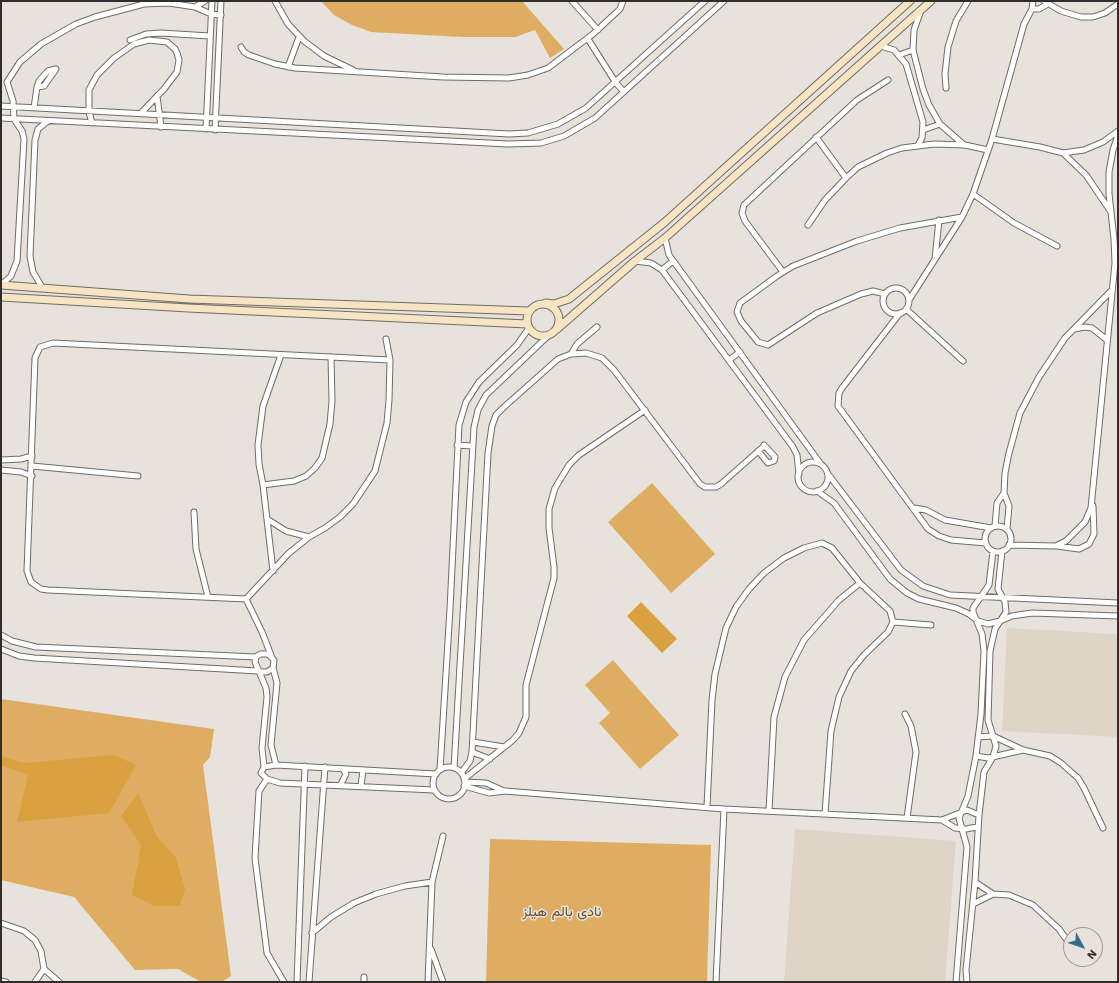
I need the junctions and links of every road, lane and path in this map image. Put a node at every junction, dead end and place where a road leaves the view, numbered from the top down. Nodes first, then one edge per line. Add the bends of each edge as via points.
1 (205, 1) edge
2 (212, 1) edge
3 (221, 1) edge
4 (275, 1) edge
5 (572, 1) edge
6 (623, 1) edge
7 (705, 1) edge
8 (724, 1) edge
9 (910, 1) edge
10 (931, 1) edge
11 (968, 1) edge
12 (1033, 1) edge
13 (1046, 2) edge
14 (1118, 4) edge
15 (195, 6) junction
16 (1032, 9) junction
17 (921, 10) junction
18 (211, 14) junction
19 (221, 14) junction
20 (598, 30) junction
21 (210, 36) junction
22 (299, 37) junction
23 (588, 39) junction
24 (130, 40) dead end
25 (880, 46) junction
26 (241, 47) dead end
27 (913, 50) junction
28 (899, 55) junction
29 (846, 58) junction
30 (917, 66) junction
31 (288, 67) junction
32 (856, 69) junction
33 (908, 69) junction
34 (357, 71) junction
35 (919, 76) junction
36 (910, 78) junction
37 (888, 80) dead end
38 (616, 82) junction
39 (37, 87) dead end
40 (946, 88) dead end
41 (624, 92) junction
42 (157, 96) junction
43 (1, 106) edge
44 (13, 107) junction
45 (34, 108) junction
46 (89, 112) junction
47 (141, 113) junction
48 (161, 114) junction
49 (206, 117) junction
50 (215, 117) junction
51 (1, 118) edge
52 (14, 119) junction
53 (48, 121) junction
54 (92, 123) junction
55 (940, 124) junction
56 (161, 127) junction
57 (206, 130) junction
58 (215, 130) junction
59 (923, 130) junction
60 (1118, 131) edge
61 (1118, 135) edge
62 (816, 137) junction
63 (992, 139) junction
64 (918, 145) junction
65 (965, 145) junction
66 (988, 150) junction
67 (1063, 153) junction
68 (846, 178) junction
69 (973, 194) junction
70 (1112, 215) junction
71 (962, 217) junction
72 (939, 220) junction
73 (808, 225) dead end
74 (665, 238) junction
75 (1057, 246) dead end
76 (934, 260) junction
77 (635, 261) junction
78 (674, 261) junction
79 (662, 270) junction
80 (782, 272) junction
81 (1, 285) edge
82 (42, 287) junction
83 (1112, 290) junction
84 (885, 294) junction
85 (1, 297) edge
86 (189, 299) junction
87 (909, 300) junction
88 (546, 303) junction
89 (188, 308) junction
90 (906, 309) junction
91 (529, 311) junction
92 (900, 313) junction
93 (528, 326) junction
94 (597, 327) dead end
95 (557, 329) junction
96 (1073, 330) junction
97 (549, 335) junction
98 (386, 339) dead end
99 (1107, 340) junction
100 (740, 352) junction
101 (571, 354) junction
102 (281, 355) junction
103 (332, 357) junction
104 (390, 360) junction
105 (729, 360) junction
106 (963, 361) dead end
107 (645, 410) junction
108 (457, 445) junction
109 (472, 446) junction
110 (758, 451) dead end
111 (32, 456) junction
112 (1, 460) edge
113 (15, 460) junction
114 (820, 463) junction
115 (32, 466) junction
116 (1, 470) edge
117 (16, 471) junction
118 (799, 474) junction
119 (828, 474) junction
120 (32, 476) junction
121 (138, 476) dead end
122 (263, 485) junction
123 (817, 492) junction
124 (1004, 493) junction
125 (1093, 500) junction
126 (914, 508) junction
127 (194, 512) dead end
128 (267, 519) junction
129 (993, 527) junction
130 (1007, 529) junction
131 (309, 537) junction
132 (986, 544) junction
133 (1009, 545) junction
134 (1056, 546) junction
135 (993, 551) junction
136 (1002, 551) junction
137 (991, 567) junction
138 (1000, 568) junction
139 (273, 571) junction
140 (860, 583) junction
141 (981, 596) junction
142 (208, 597) junction
143 (1002, 597) junction
144 (246, 599) junction
145 (1118, 603) edge
146 (1118, 616) edge
147 (978, 621) junction
148 (1000, 621) junction
149 (893, 622) junction
150 (930, 624) dead end
151 (1, 635) edge
152 (1, 649) edge
153 (271, 655) junction
154 (256, 657) junction
155 (273, 668) junction
156 (259, 671) junction
157 (905, 714) dead end
158 (994, 736) junction
159 (978, 737) junction
160 (473, 742) junction
161 (504, 746) junction
162 (1023, 750) junction
163 (472, 752) junction
164 (976, 756) junction
165 (993, 757) junction
166 (490, 759) junction
167 (276, 765) junction
168 (305, 766) junction
169 (264, 767) junction
170 (325, 768) junction
171 (343, 768) junction
172 (454, 768) junction
173 (363, 770) junction
174 (438, 772) junction
175 (461, 773) junction
176 (267, 779) junction
177 (464, 783) junction
178 (304, 784) junction
179 (323, 784) junction
180 (342, 784) junction
181 (361, 786) junction
182 (434, 790) junction
183 (505, 791) junction
184 (707, 808) junction
185 (724, 809) junction
186 (769, 811) junction
187 (963, 811) junction
188 (825, 814) junction
189 (978, 815) junction
190 (907, 818) junction
191 (942, 820) junction
192 (977, 827) junction
193 (1103, 828) dead end
194 (962, 829) junction
195 (443, 836) dead end
196 (432, 882) junction
197 (975, 882) junction
198 (993, 894) junction
199 (973, 904) junction
200 (1, 923) edge
201 (312, 934) junction
202 (1063, 936) edge
203 (430, 948) junction
204 (44, 969) junction
205 (1, 981) edge
206 (6, 982) edge
207 (35, 982) edge
208 (59, 982) edge
209 (284, 982) edge
210 (297, 982) edge
211 (309, 982) edge
212 (428, 982) edge
213 (443, 982) edge
214 (716, 982) edge
215 (956, 982) edge
216 (967, 982) edge

1 - 15 street
2 - 18 street
3 - 19 street
4 - 22 street
5 - 20 street
6 - 20 street via 620,9
7 - 38 street
8 - 41 street
9 - 29 street
10 - 17 street
11 - 40 street via 956,21 948,47
12 - 16 street
13 - 14 street via 1061,11 1082,17 1105,13
13 - 16 street via 1039,9
15 - 18 street
15 - 44 street via 160,2 144,4 94,17 59,33 25,56 8,78
16 - 63 street via 1024,24
17 - 25 street
17 - 27 street via 914,30
18 - 19 street
18 - 21 street
19 - 50 street
20 - 23 street
21 - 24 street via 161,32
21 - 49 street
22 - 31 street
22 - 34 street via 324,56
23 - 34 street via 548,68 509,78 443,77
23 - 38 street
25 - 28 street via 894,50
25 - 32 street
26 - 31 street via 249,55
27 - 28 street
27 - 30 street
28 - 33 street
29 - 32 street
29 - 88 street via 665,222 569,299 554,304
30 - 33 street
30 - 35 street
31 - 34 street
32 - 74 street
33 - 36 street
35 - 36 street
35 - 55 street via 929,105
36 - 59 street
37 - 62 street via 857,100
38 - 41 street
38 - 50 street via 568,120 543,130 519,134
39 - 45 street
41 - 58 street via 595,118 575,131 553,140 529,144
42 - 46 street via 177,72 177,53 166,42 141,41 121,52 97,75 88,90
42 - 47 street
42 - 48 street
43 - 44 street
44 - 45 street
44 - 52 street
45 - 46 street
46 - 47 street
46 - 54 street
47 - 48 street
48 - 49 street
48 - 56 street
49 - 50 street
49 - 57 street
50 - 58 street
51 - 52 street
52 - 53 street
52 - 81 street via 24,139 17,261 13,273
53 - 54 street
53 - 82 street via 38,129 35,140 30,256 33,272
54 - 56 street
55 - 59 street
55 - 65 street
56 - 57 street
57 - 58 street
59 - 64 street
60 - 67 street via 1103,142 1084,150
61 - 70 street via 1109,172
62 - 68 street
62 - 80 street via 742,208 745,221
63 - 66 street
63 - 67 street
64 - 65 street
64 - 68 street via 872,159
65 - 66 street
66 - 69 street
67 - 70 street via 1086,175
68 - 73 street via 825,200
69 - 71 street
69 - 75 street via 1014,223
70 - 83 street via 1115,262
71 - 72 street
71 - 76 street
72 - 76 street
72 - 80 street via 857,241
74 - 77 street
74 - 78 street via 666,247
76 - 87 street
77 - 79 street via 651,262
77 - 95 street
78 - 79 street
78 - 100 street
79 - 105 street
80 - 84 street via 738,307 738,317 762,345 773,344 811,317 861,294 874,291
81 - 82 street
82 - 86 street
83 - 96 street
83 - 99 street
84 - 87 street via 890,289 897,288 906,293
84 - 92 street via 885,307 890,312
85 - 89 street
86 - 89 street
86 - 91 street
87 - 90 street
88 - 91 street via 536,305
88 - 95 street via 554,307 559,315
89 - 93 street
90 - 92 street
90 - 106 street
91 - 93 street
92 - 126 street via 842,388 837,400 840,411
93 - 97 street via 540,336
93 - 108 street via 517,345 487,373 472,392 462,414
94 - 101 street via 577,344
95 - 97 street
96 - 99 street via 1092,328
96 - 124 street via 1049,361 1020,413 1009,453
97 - 109 street via 486,395 478,410
98 - 104 street
99 - 125 street
100 - 105 street
100 - 114 street
101 - 107 street via 586,353 602,358
101 - 160 street via 549,364 496,415 492,426 485,498
102 - 103 street
102 - 111 street via 46,344 36,351 35,358
102 - 122 street via 268,387 259,425 259,464
103 - 104 street
103 - 122 street via 330,424 322,458 306,476 294,481
104 - 131 street via 387,423 375,470 353,504 325,528
105 - 118 street via 793,447 797,455
107 - 110 street via 700,484 705,487 716,487 721,484
107 - 161 street via 579,455 565,470 555,488 549,509 554,578 526,685 526,717 519,733
108 - 109 street
108 - 174 street via 451,602
109 - 172 street
111 - 113 street
111 - 115 street
112 - 113 street
113 - 117 street via 13,466
114 - 118 street via 806,464
114 - 119 street
115 - 120 street
115 - 121 street
116 - 117 street
117 - 120 street
118 - 123 street via 799,482 804,489
119 - 123 street via 825,487
119 - 141 street via 893,559 912,579 936,592
120 - 142 street via 26,571 36,587 48,590
122 - 128 street
123 - 147 street via 834,503 883,570 898,586 919,599 963,611
124 - 129 street via 997,503
124 - 130 street via 1009,506
125 - 134 street via 1085,522 1066,541
125 - 134 street via 1094,534 1089,544 1079,549
126 - 129 street via 926,510 945,520
126 - 132 street via 928,529 939,536
127 - 142 street via 196,549
128 - 131 street via 286,531
128 - 139 street
129 - 130 street via 1001,526
129 - 132 street via 986,535
130 - 133 street via 1011,538
131 - 139 street via 289,553
132 - 135 street
133 - 134 street
133 - 136 street
135 - 136 street
135 - 137 street
136 - 138 street
137 - 138 street
137 - 141 street via 989,585
138 - 143 street via 998,589
139 - 144 street
140 - 149 street via 890,612
140 - 184 street via 832,548 826,544 818,544 784,558 764,573 736,607 726,628 715,674 710,722
140 - 186 street via 835,605 809,635 785,677 774,717
141 - 143 street
141 - 147 street via 973,608
142 - 144 street
143 - 145 street
143 - 148 street via 1006,612
144 - 153 street
146 - 148 street via 1032,613
147 - 148 street via 988,624
147 - 159 street via 984,651
148 - 158 street via 993,634 990,651 988,720
149 - 150 street
149 - 188 street via 888,632 851,671 839,697 831,731
151 - 154 street via 12,641 36,647
152 - 156 street via 19,656 34,658
153 - 154 street via 263,653
153 - 155 street via 274,660
154 - 156 street via 255,665
155 - 156 street via 267,672
155 - 167 street via 277,683 271,745
156 - 169 street via 267,697 262,748
157 - 190 street via 913,732 916,752
158 - 159 street
158 - 162 street
158 - 165 street via 996,746
159 - 164 street
160 - 161 street
160 - 163 street
161 - 166 street
162 - 165 street
162 - 193 street via 1050,756 1078,778
163 - 166 street
163 - 175 street via 470,761
164 - 165 street
164 - 187 street
165 - 189 street via 984,772
166 - 177 street
167 - 168 street
167 - 169 street
168 - 170 street
168 - 178 street
169 - 176 street via 261,773
170 - 171 street
170 - 179 street
171 - 173 street
171 - 180 street via 346,774
172 - 174 street via 444,768
172 - 175 street
173 - 174 street
173 - 181 street
174 - 182 street via 433,782
175 - 177 street
176 - 178 street via 280,783
176 - 209 street via 259,791 255,858 267,953
177 - 182 street via 461,794 452,799 441,798
177 - 183 street via 486,783
177 - 183 street via 480,792
178 - 179 street
178 - 210 street
179 - 180 street
179 - 201 street
180 - 181 street
181 - 182 street
183 - 184 street
184 - 185 street
185 - 186 street
185 - 214 street
186 - 188 street
187 - 189 street via 971,811
187 - 191 street
187 - 194 street via 959,818
188 - 190 street
189 - 192 street
190 - 191 street
191 - 194 street
192 - 194 street
192 - 197 street
194 - 215 street via 967,847 966,877
195 - 196 street
196 - 201 street via 405,886 368,897 331,917
196 - 203 street
197 - 198 street
197 - 199 street
198 - 199 street
198 - 202 street via 1009,895 1033,905
199 - 216 street
200 - 204 street via 24,930 35,940 41,951
201 - 211 street
203 - 212 street
203 - 213 street
204 - 207 street
204 - 208 street
205 - 206 street

